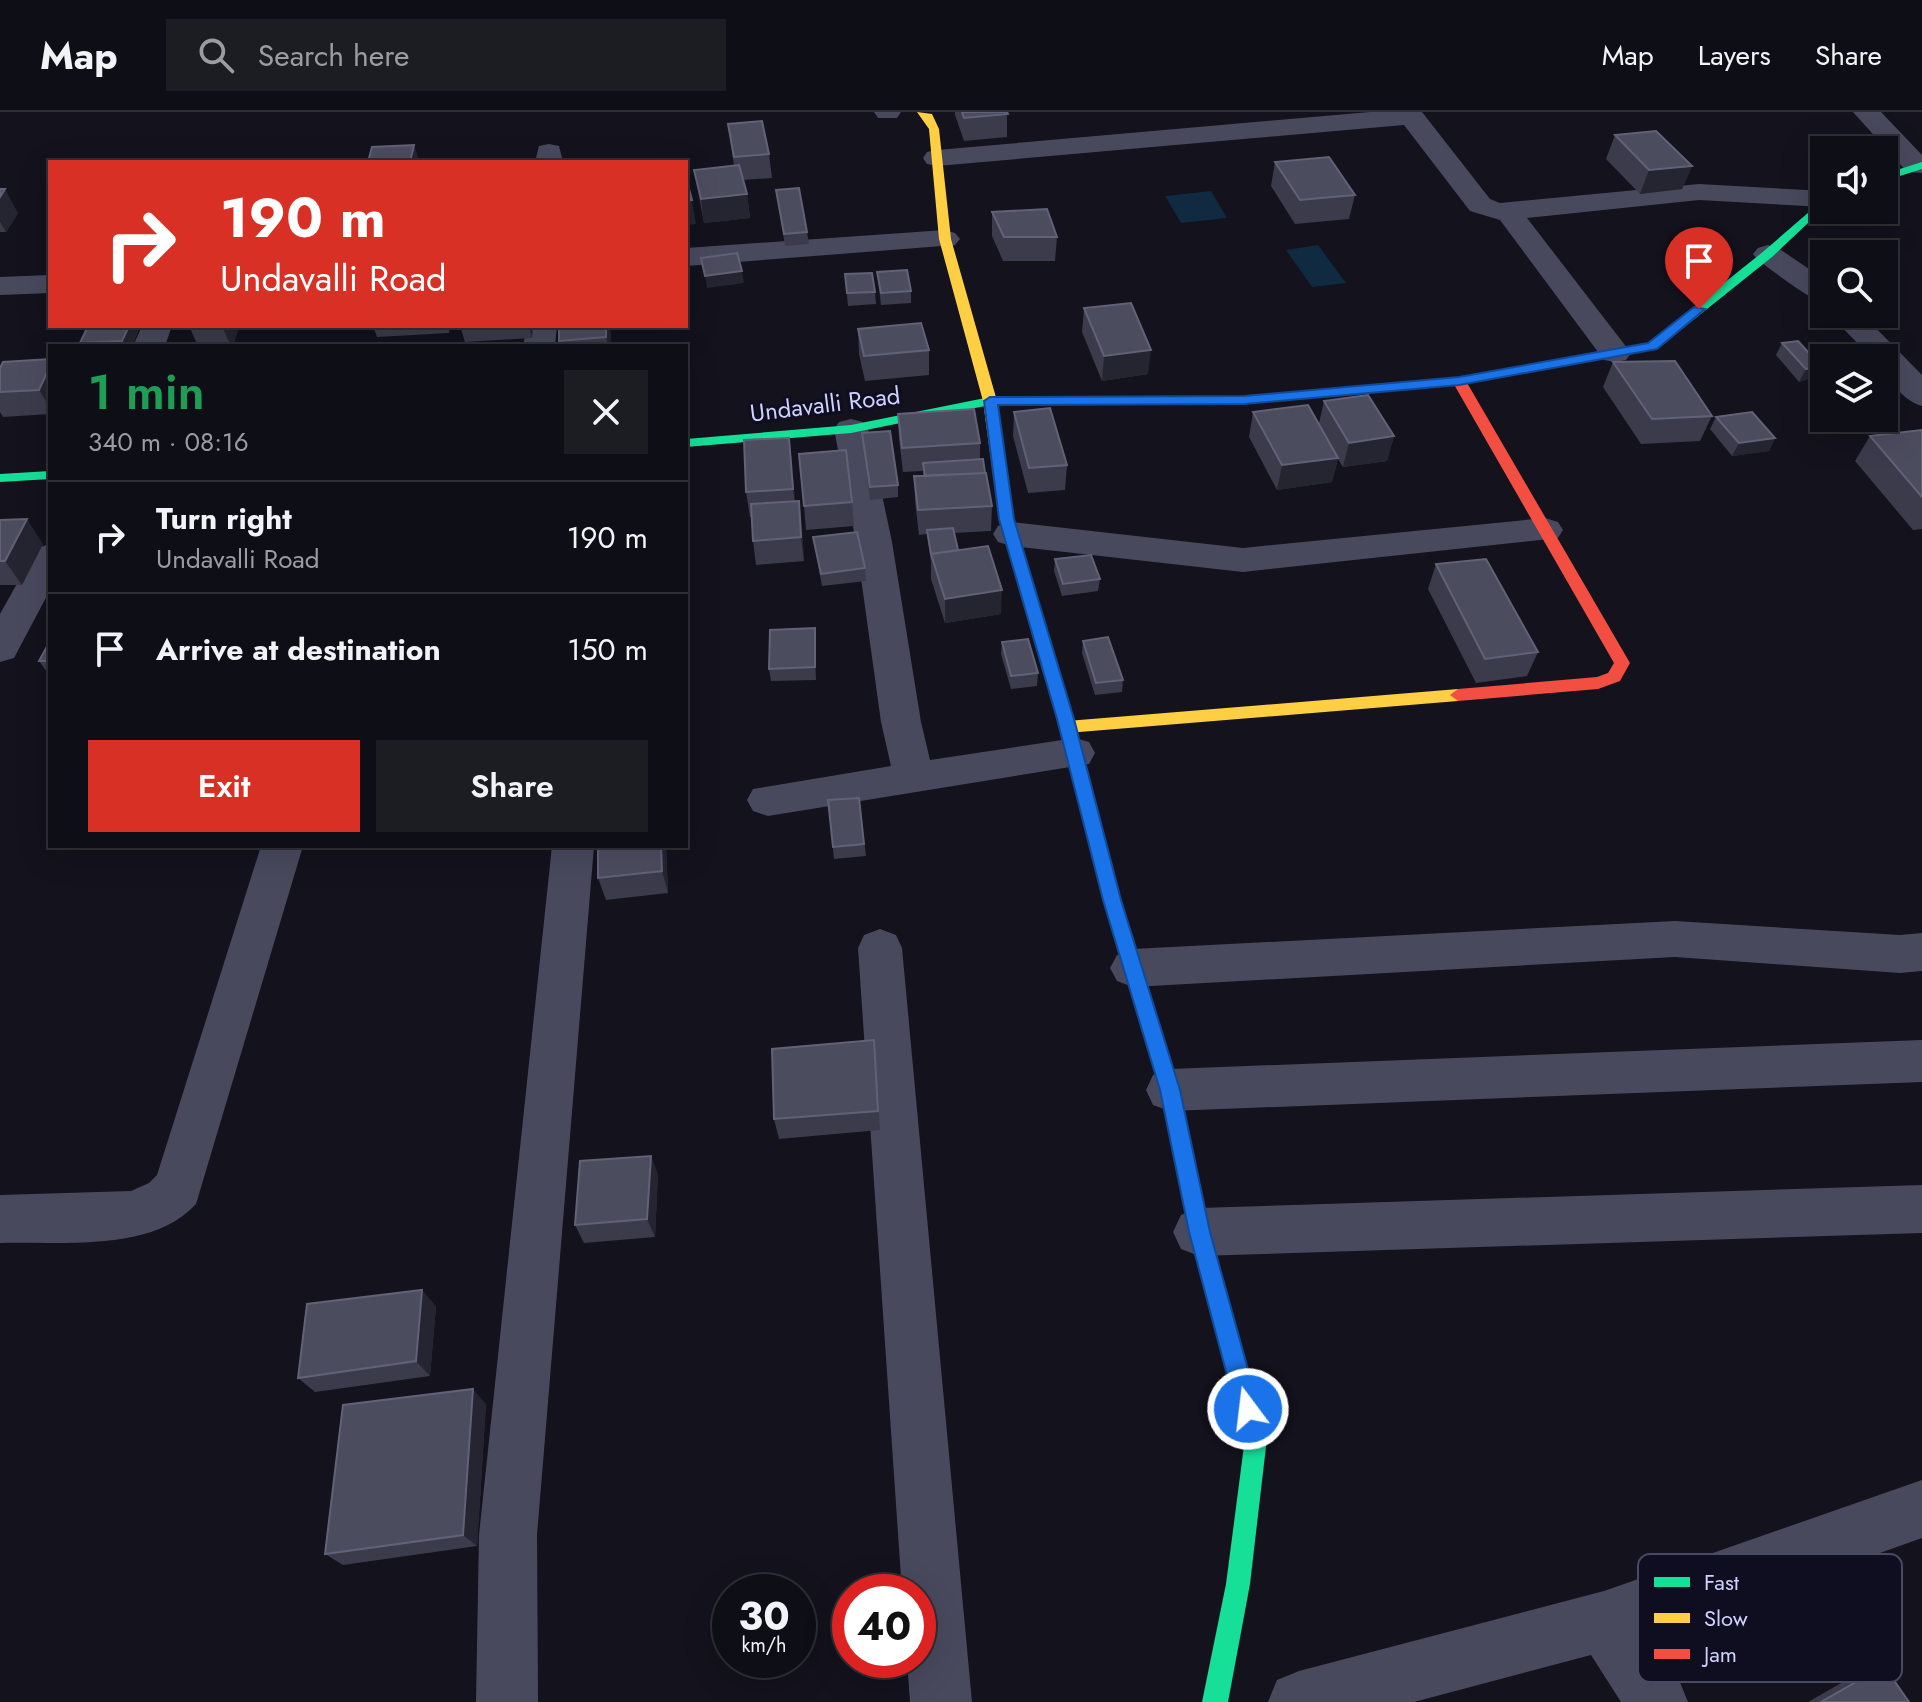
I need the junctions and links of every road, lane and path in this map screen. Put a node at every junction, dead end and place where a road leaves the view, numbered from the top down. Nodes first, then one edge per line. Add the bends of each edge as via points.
1 (922, 112) edge
2 (1866, 112) edge
3 (1410, 114) edge
4 (937, 158) junction
5 (1920, 166) edge
6 (1898, 173) edge
7 (1810, 200) edge
8 (1508, 212) junction
9 (1810, 214) edge
10 (945, 239) junction
11 (1768, 254) junction
12 (688, 257) edge
13 (1810, 282) edge
14 (48, 284) edge
15 (0, 286) edge
16 (1859, 328) edge
17 (1615, 353) junction
18 (1459, 381) junction
19 (1922, 396) edge
20 (990, 401) junction
21 (851, 429) junction
22 (688, 443) edge
23 (48, 475) edge
24 (0, 478) edge
25 (1545, 530) junction
26 (1011, 534) junction
27 (48, 560) edge
28 (0, 649) edge
29 (1071, 740) junction
30 (914, 777) junction
31 (768, 800) dead end
32 (281, 848) edge
33 (573, 848) edge
34 (880, 948) dead end
35 (1922, 952) edge
36 (1133, 968) junction
37 (1922, 1061) edge
38 (1170, 1090) junction
39 (1922, 1209) edge
40 (0, 1219) edge
41 (1199, 1232) junction
42 (1922, 1509) edge
43 (1794, 1554) edge
44 (1638, 1609) edge
45 (1604, 1621) junction
46 (1638, 1673) edge
47 (1644, 1682) edge
48 (507, 1702) edge
49 (941, 1702) edge
50 (1215, 1702) edge
51 (1299, 1702) edge
52 (1657, 1702) edge

1 - 4 street via 934,129
2 - 5 street
3 - 4 street
3 - 8 street via 1480,205
4 - 10 street
5 - 6 street
7 - 8 street via 1699,192
8 - 17 street
9 - 11 street, Undavalli Road
10 - 12 street
10 - 20 street
11 - 13 street
11 - 17 street, Undavalli Road via 1652,346
14 - 15 street
16 - 19 street
17 - 18 street, Undavalli Road
18 - 20 street, Undavalli Road via 1244,400
18 - 25 street
20 - 21 street, Undavalli Road
20 - 26 street
21 - 22 street, Undavalli Road
21 - 30 street
23 - 24 street
25 - 26 street via 1243,560
25 - 29 street via 1622,663 1612,680
26 - 29 street
27 - 28 street
29 - 30 street
29 - 36 street
30 - 31 street
32 - 40 street via 178,1188 167,1200 134,1215
33 - 48 street via 508,1535
34 - 49 street
35 - 36 street via 1675,939
36 - 38 street
37 - 38 street
38 - 41 street
39 - 41 street
41 - 50 street via 1256,1438 1238,1584
42 - 43 street
44 - 45 street
45 - 46 street
45 - 51 street
47 - 52 street

